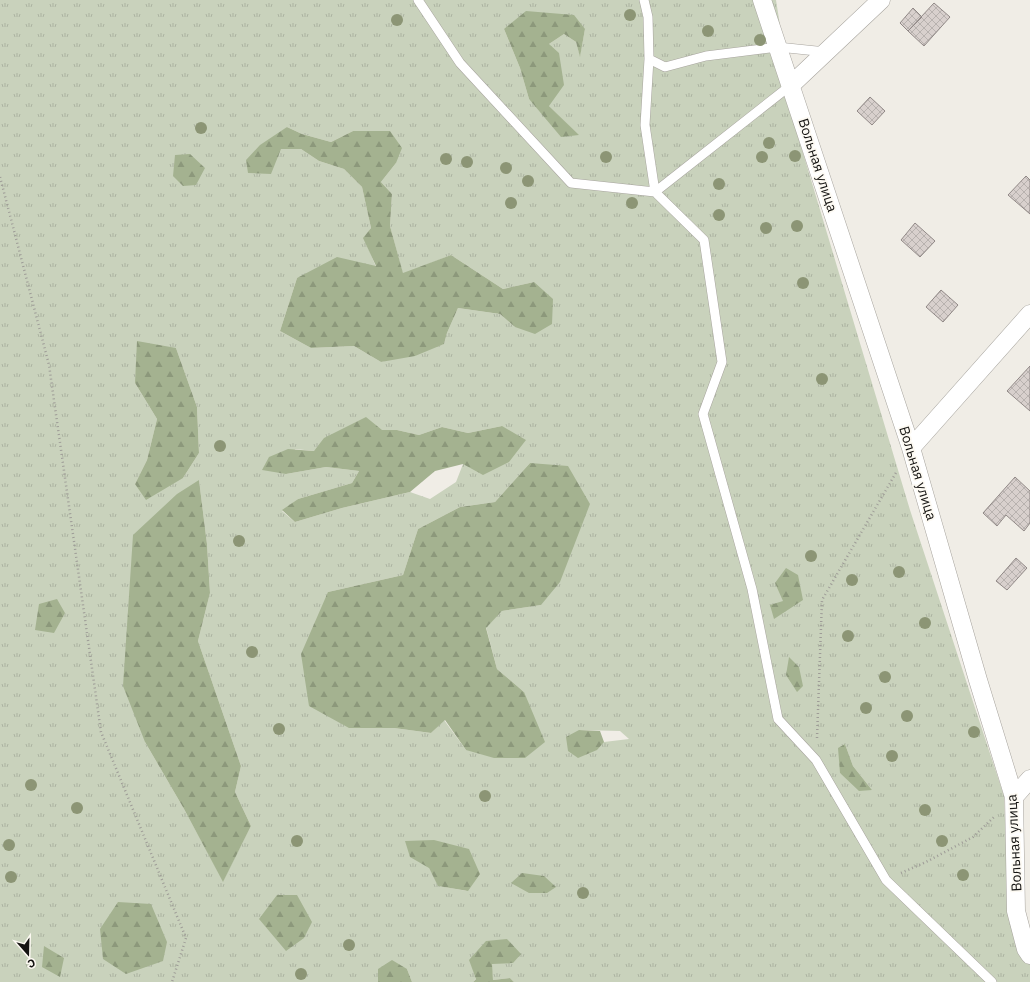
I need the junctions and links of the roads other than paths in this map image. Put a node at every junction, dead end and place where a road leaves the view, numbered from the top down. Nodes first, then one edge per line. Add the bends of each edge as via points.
1 (418, 0) edge
2 (644, 0) edge
3 (762, 0) edge
4 (881, 0) edge
5 (778, 47) junction
6 (826, 52) junction
7 (649, 59) junction
8 (791, 84) junction
9 (655, 192) junction
10 (1030, 314) edge
11 (911, 448) junction
12 (1030, 780) edge
13 (1014, 797) junction
14 (1030, 955) edge
15 (992, 982) edge

1 - 9 lane via 460,63 571,183
2 - 7 lane via 648,17
3 - 5 street, Вольная улица
4 - 6 street
5 - 6 lane
5 - 7 lane via 706,56 665,67
5 - 8 street, Вольная улица
6 - 8 street
7 - 9 lane via 645,125
8 - 9 lane
8 - 11 street, Вольная улица
9 - 15 lane via 704,240 722,362 703,414 752,590 778,719 816,760 886,880
10 - 11 street
11 - 13 street, Вольная улица
12 - 13 street
13 - 14 street, Вольная улица via 1016,911

